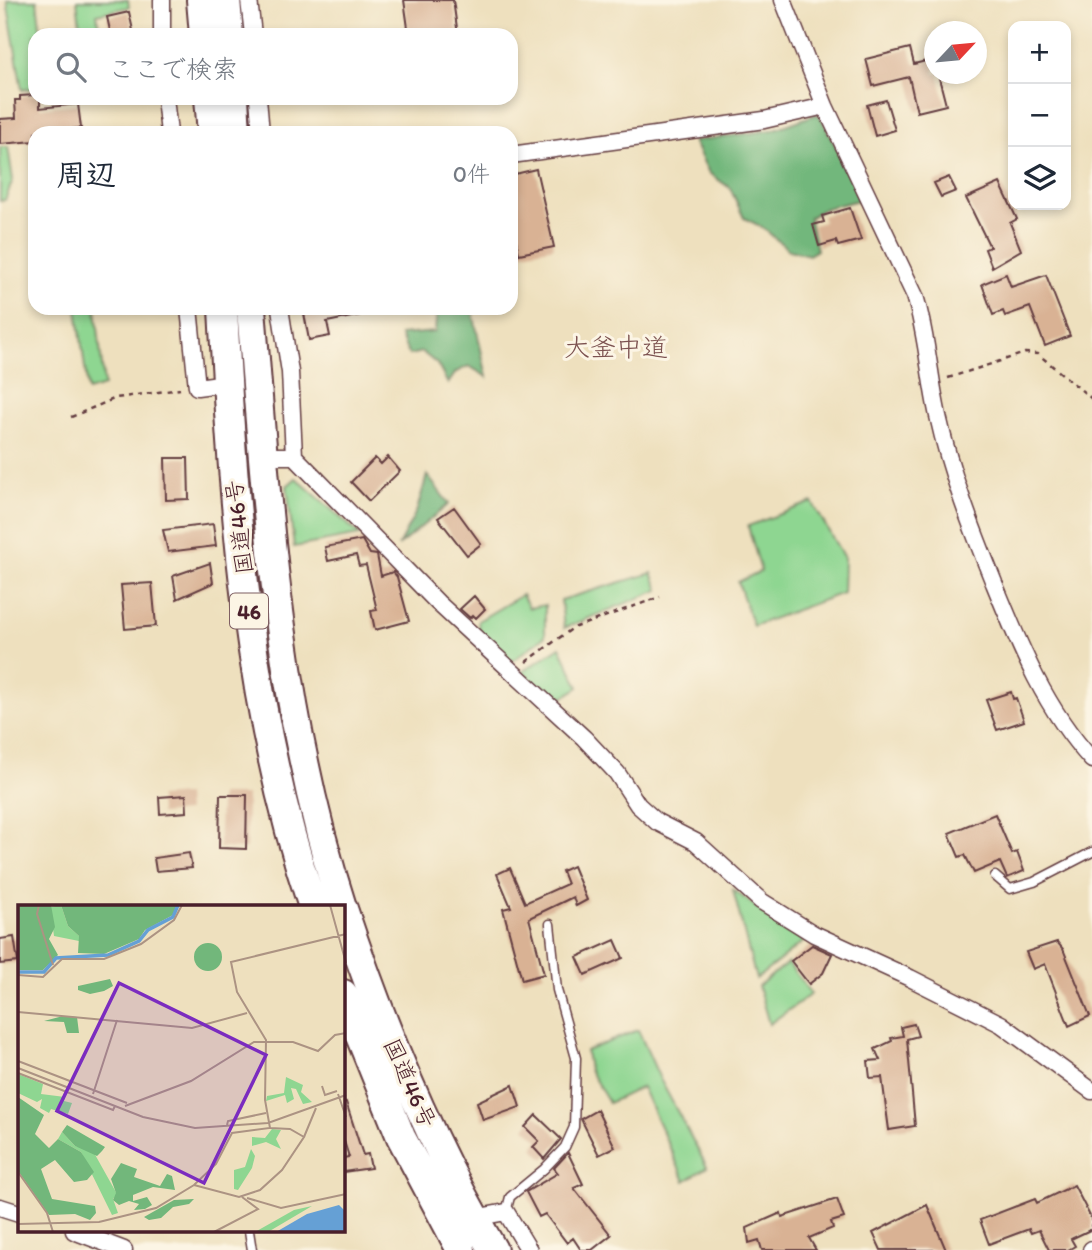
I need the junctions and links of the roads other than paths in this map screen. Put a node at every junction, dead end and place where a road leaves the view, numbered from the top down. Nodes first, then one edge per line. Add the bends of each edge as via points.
1 (162, 0) edge
2 (201, 0) edge
3 (226, 0) edge
4 (249, 0) edge
5 (783, 0) edge
6 (162, 28) edge
7 (203, 28) edge
8 (228, 28) edge
9 (252, 28) edge
10 (166, 105) edge
11 (210, 105) edge
12 (234, 105) edge
13 (259, 105) edge
14 (825, 106) junction
15 (168, 126) edge
16 (211, 126) edge
17 (236, 126) edge
18 (260, 126) edge
19 (518, 154) edge
20 (190, 315) edge
21 (223, 315) edge
22 (252, 315) edge
23 (281, 315) edge
24 (227, 383) junction
25 (263, 456) junction
26 (294, 456) junction
27 (1092, 760) edge
28 (1092, 852) edge
29 (995, 876) dead end
30 (312, 905) edge
31 (342, 905) edge
32 (345, 914) edge
33 (550, 924) dead end
34 (345, 999) edge
35 (1092, 1091) edge
36 (0, 1207) edge
37 (506, 1212) junction
38 (18, 1213) edge
39 (474, 1218) junction
40 (77, 1232) edge
41 (249, 1232) edge
42 (124, 1250) edge
43 (252, 1250) edge
44 (461, 1250) edge
45 (493, 1250) edge
46 (529, 1250) edge

1 - 6 street
2 - 7 highway
3 - 8 highway
4 - 9 street
5 - 14 street
10 - 15 street
11 - 16 highway
12 - 17 highway
13 - 18 street
14 - 19 street via 764,120
14 - 27 street via 915,296 957,492 1022,651 1052,710
20 - 24 street via 197,387
21 - 24 highway, 国道46号 / 46
22 - 25 highway, 国道46号 / 46
23 - 26 street via 290,372
24 - 30 highway, 国道46号 / 46 via 231,464 265,715 296,856
25 - 26 street
25 - 31 highway, 国道46号 / 46 via 276,604 293,711 323,849
26 - 35 street via 438,603 584,738 657,822 696,842 761,901 814,934 1001,1024
28 - 29 lane via 1010,889
32 - 39 highway, 国道46号 / 46 via 371,995 427,1125
33 - 37 lane via 557,990 576,1058 573,1127 558,1154 510,1197
34 - 44 highway, 国道46号 via 401,1137
36 - 38 street
37 - 39 street
37 - 46 street
39 - 45 highway, 国道46号 / 46
40 - 42 street
41 - 43 lane

